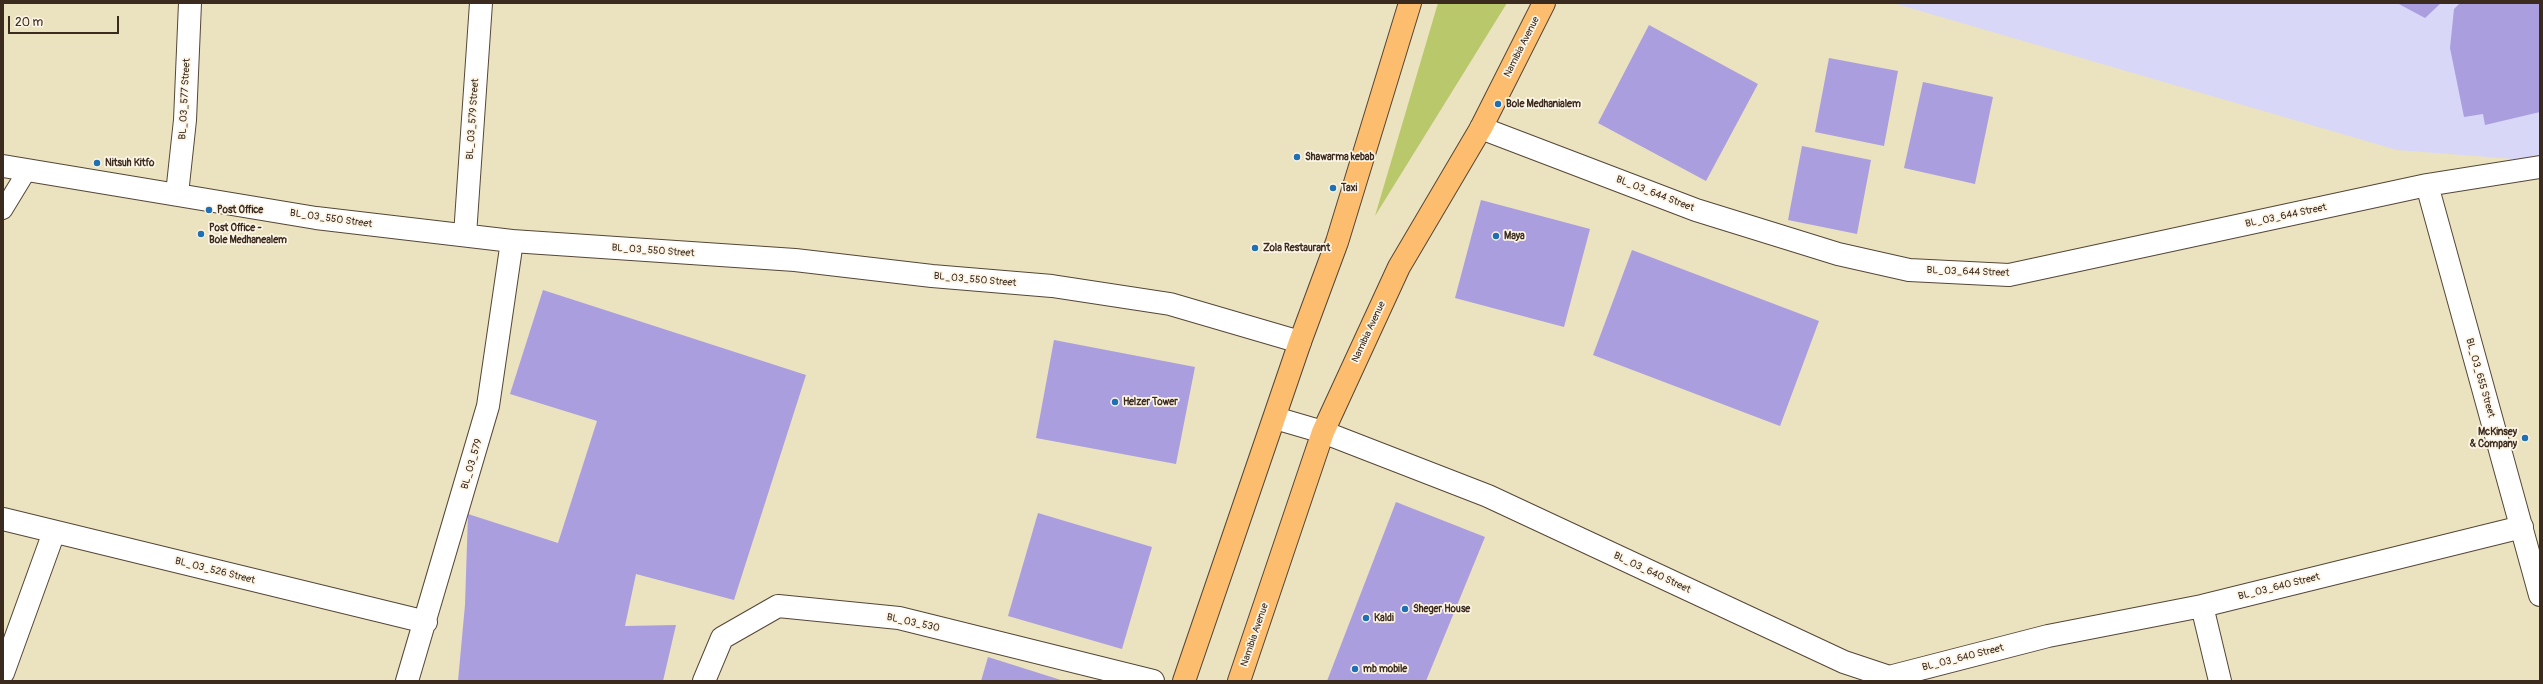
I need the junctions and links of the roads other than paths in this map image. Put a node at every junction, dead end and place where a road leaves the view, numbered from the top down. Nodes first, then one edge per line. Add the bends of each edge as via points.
1 (190, 3) edge
2 (481, 3) edge
3 (1410, 3) edge
4 (1544, 3) edge
5 (1481, 128) junction
6 (3, 166) edge
7 (2540, 167) edge
8 (28, 169) junction
9 (2426, 185) junction
10 (177, 194) junction
11 (3, 210) edge
12 (465, 234) junction
13 (512, 242) junction
14 (1300, 342) junction
15 (1275, 418) junction
16 (1323, 432) junction
17 (3, 519) edge
18 (2522, 527) junction
19 (54, 532) junction
20 (2540, 595) edge
21 (2202, 606) junction
22 (426, 622) junction
23 (3, 673) edge
24 (1889, 680) edge
25 (407, 681) edge
26 (704, 681) edge
27 (1153, 681) edge
28 (1184, 681) edge
29 (1239, 681) edge
30 (2220, 681) edge

1 - 10 street, BL_03_577 Street via 185,120
2 - 12 street, BL_03_579 Street
3 - 14 main road via 1337,242
4 - 5 main road, Namibia Avenue
5 - 9 street, BL_03_644 Street via 1696,210 1838,254 1917,270 2009,275
5 - 16 main road, Namibia Avenue via 1399,267
6 - 8 street, BL_03_550 Street
7 - 9 street, BL_03_644 Street
8 - 10 street, BL_03_550 Street
8 - 11 lane
9 - 18 street, BL_03_655 Street
10 - 12 street, BL_03_550 Street via 316,218
12 - 13 street, BL_03_550 Street
13 - 14 street, BL_03_550 Street via 795,260 932,276 1052,286 1170,304
13 - 22 street, BL_03_579 via 488,406
14 - 15 main road
15 - 16 street, BL_03_640 Street
15 - 28 main road
16 - 24 street, BL_03_640 Street via 1488,496 1844,662
16 - 29 main road, Namibia Avenue
17 - 19 street, BL_03_526 Street
18 - 20 street, BL_03_655 Street
18 - 21 street, BL_03_640 Street
19 - 22 street, BL_03_526 Street
19 - 23 street
21 - 24 street, BL_03_640 Street via 2048,636
21 - 30 street
22 - 25 street, BL_03_579
26 - 27 street, BL_03_530 via 722,638 778,606 899,618

